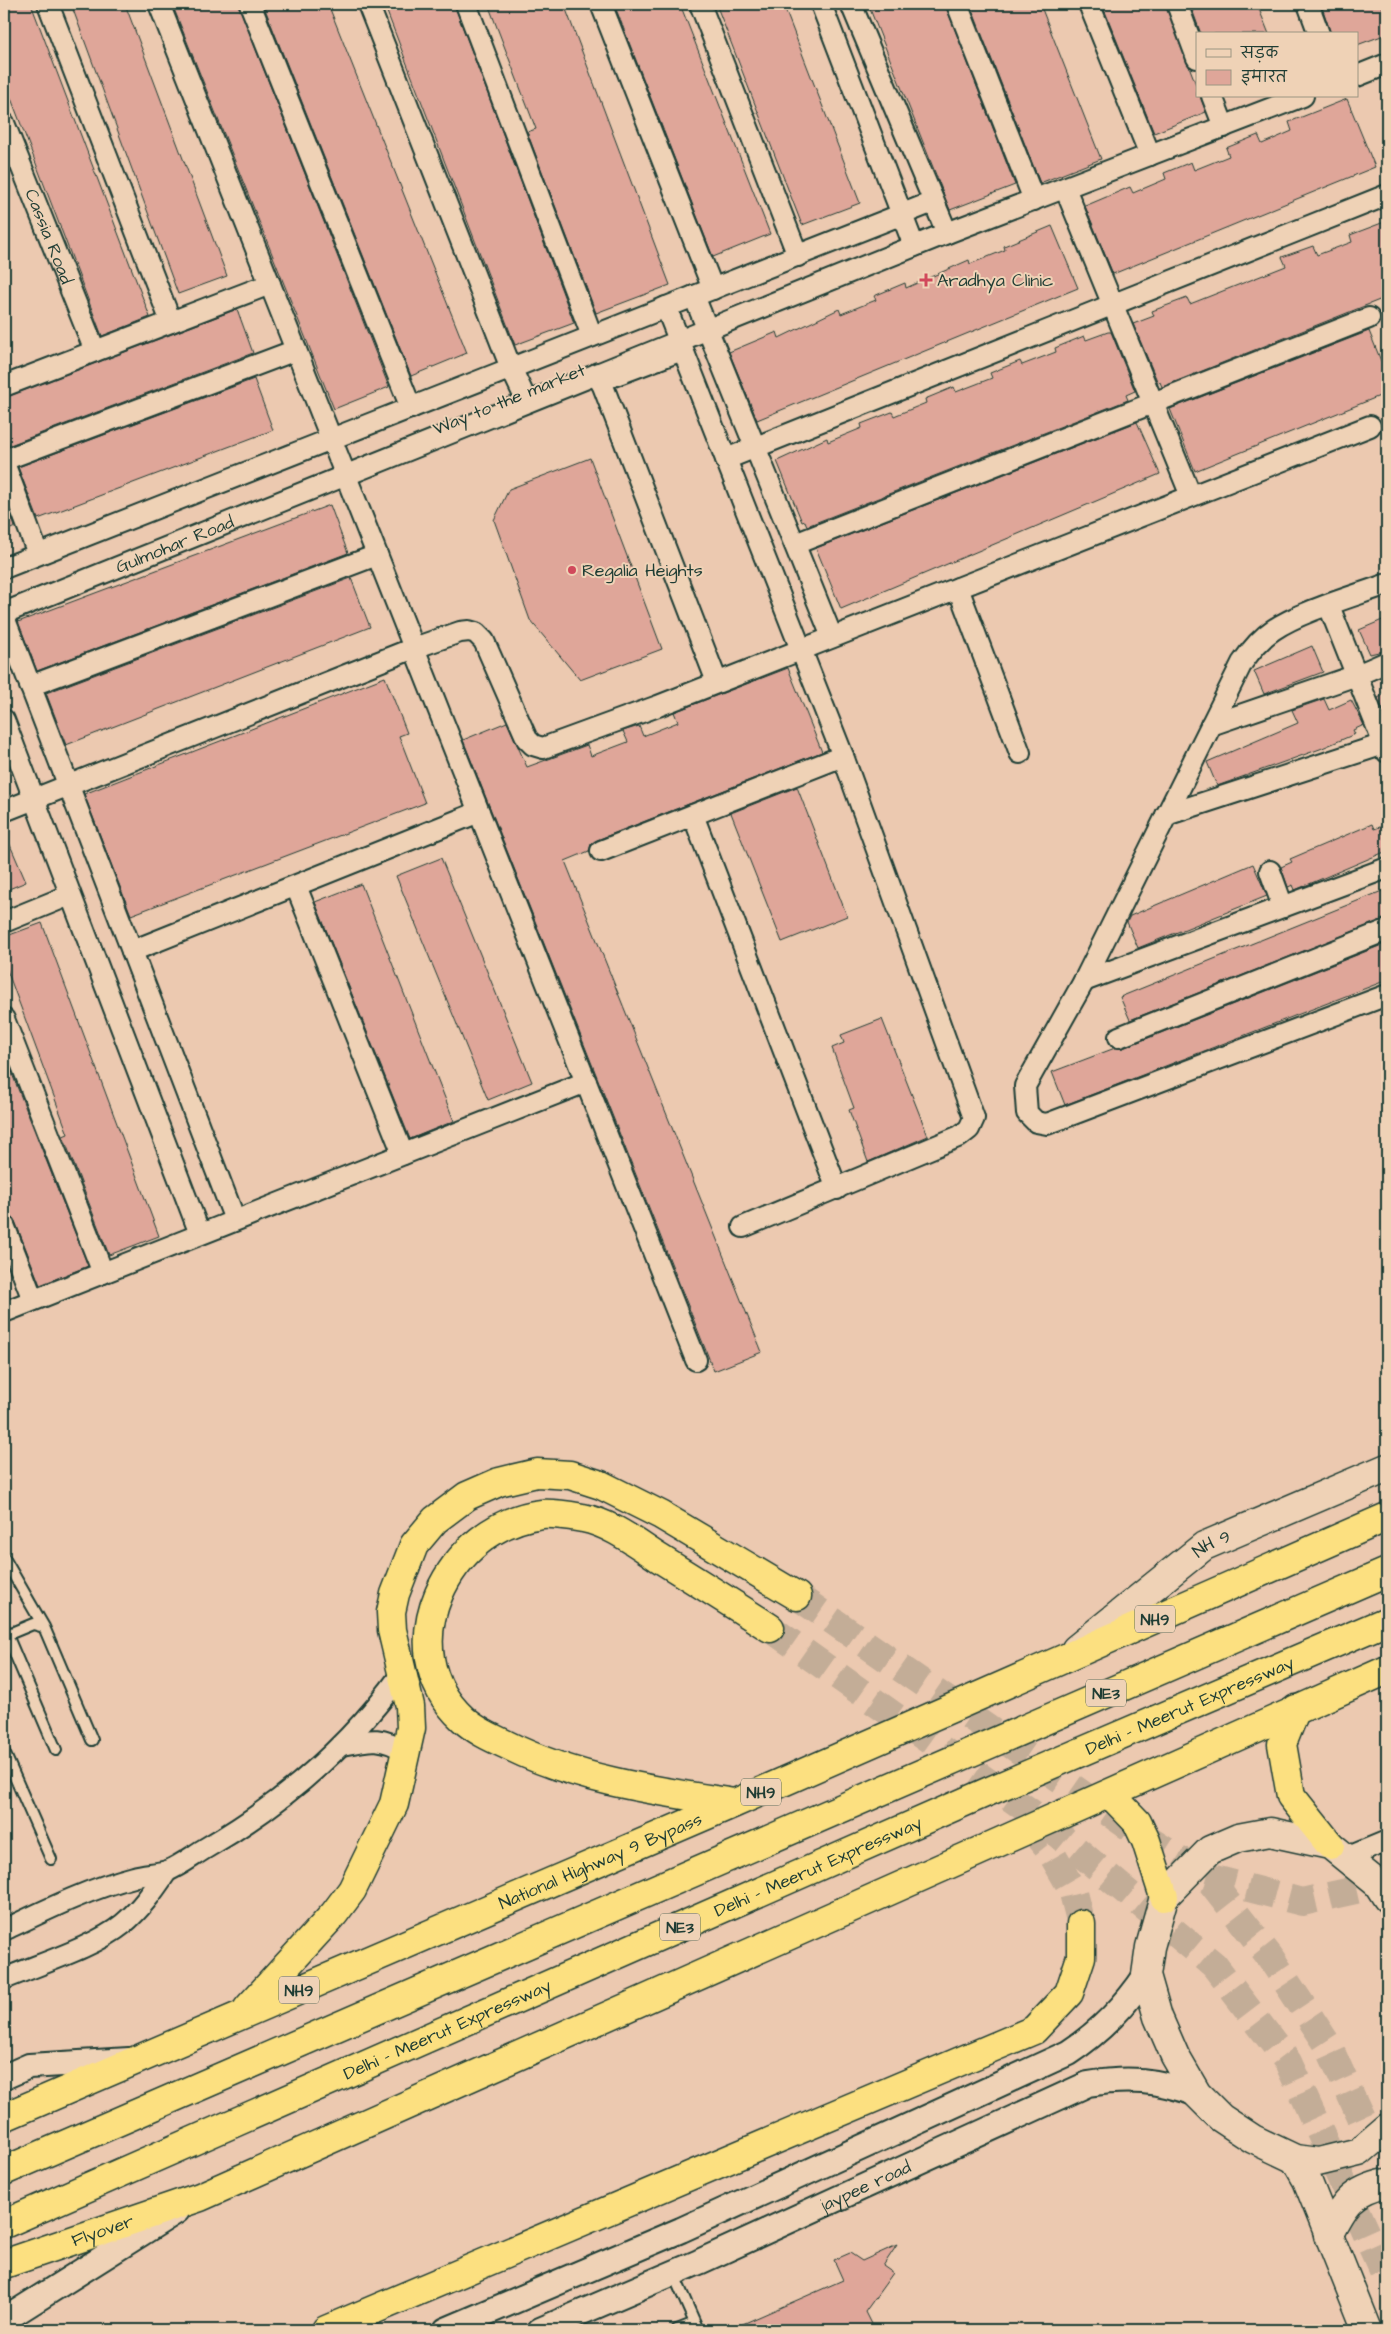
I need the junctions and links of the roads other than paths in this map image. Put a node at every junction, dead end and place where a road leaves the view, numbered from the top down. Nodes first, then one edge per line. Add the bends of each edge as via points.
1 (48, 4) edge
2 (159, 4) edge
3 (250, 4) edge
4 (368, 4) edge
5 (466, 4) edge
6 (601, 4) edge
7 (700, 4) edge
8 (820, 4) edge
9 (852, 4) edge
10 (957, 4) edge
11 (1089, 4) edge
12 (1177, 4) edge
13 (1308, 4) edge
14 (1319, 32) edge
15 (1196, 55) edge
16 (1387, 64) edge
17 (1358, 76) edge
18 (1213, 98) edge
19 (1298, 98) edge
20 (4, 123) edge
21 (1224, 127) junction
22 (1150, 155) junction
23 (1065, 188) junction
24 (1387, 194) edge
25 (1034, 200) junction
26 (933, 202) junction
27 (902, 214) junction
28 (947, 233) junction
29 (914, 246) junction
30 (798, 256) junction
31 (270, 284) junction
32 (713, 289) junction
33 (694, 296) junction
34 (1112, 304) junction
35 (666, 307) junction
36 (1369, 318) dead end
37 (171, 322) junction
38 (708, 329) junction
39 (592, 336) junction
40 (682, 346) junction
41 (296, 350) junction
42 (95, 351) junction
43 (511, 368) junction
44 (599, 378) junction
45 (4, 386) edge
46 (527, 402) junction
47 (1153, 403) junction
48 (411, 408) junction
49 (1370, 426) dead end
50 (331, 439) junction
51 (755, 447) junction
52 (726, 459) junction
53 (4, 461) edge
54 (347, 479) junction
55 (1191, 496) junction
56 (795, 544) junction
57 (38, 554) junction
58 (377, 555) junction
59 (4, 568) edge
60 (1387, 584) edge
61 (958, 588) junction
62 (1329, 606) junction
63 (4, 613) edge
64 (4, 617) edge
65 (832, 637) junction
66 (414, 648) junction
67 (801, 650) junction
68 (1387, 662) edge
69 (1357, 676) junction
70 (717, 682) junction
71 (30, 686) junction
72 (4, 720) edge
73 (1211, 725) junction
74 (1386, 746) edge
75 (1020, 753) dead end
76 (843, 756) junction
77 (68, 786) junction
78 (34, 799) junction
79 (4, 811) edge
80 (479, 812) junction
81 (693, 815) junction
82 (1166, 815) junction
83 (601, 851) dead end
84 (1387, 868) edge
85 (1270, 871) dead end
86 (296, 886) junction
87 (70, 895) junction
88 (1283, 907) junction
89 (4, 922) edge
90 (1387, 930) edge
91 (132, 951) junction
92 (1084, 981) junction
93 (1387, 996) edge
94 (4, 1019) edge
95 (1119, 1037) dead end
96 (586, 1082) junction
97 (402, 1154) junction
98 (838, 1189) junction
99 (235, 1220) junction
100 (4, 1225) edge
101 (743, 1228) dead end
102 (200, 1234) junction
103 (103, 1273) junction
104 (34, 1300) junction
105 (4, 1312) edge
106 (696, 1360) dead end
107 (1387, 1468) edge
108 (1387, 1517) edge
109 (4, 1558) edge
110 (1387, 1572) edge
111 (797, 1596) tunnel mouth
112 (1387, 1621) edge
113 (44, 1627) junction
114 (770, 1628) tunnel mouth
115 (5, 1632) edge
116 (1061, 1661) junction
117 (1387, 1670) edge
118 (402, 1673) junction
119 (1296, 1709) junction
120 (92, 1740) dead end
121 (342, 1745) junction
122 (56, 1750) dead end
123 (4, 1752) edge
124 (407, 1752) junction
125 (1110, 1794) junction
126 (735, 1803) junction
127 (1387, 1841) edge
128 (1338, 1852) junction
129 (52, 1858) dead end
130 (167, 1870) junction
131 (1384, 1890) edge
132 (1164, 1897) junction
133 (1081, 1924) tunnel mouth
134 (4, 1930) edge
135 (1146, 1976) junction
136 (4, 1979) edge
137 (242, 2014) junction
138 (138, 2059) junction
139 (4, 2077) edge
140 (1197, 2094) junction
141 (4, 2118) edge
142 (1387, 2128) edge
143 (1295, 2159) junction
144 (4, 2171) edge
145 (1387, 2183) edge
146 (200, 2197) junction
147 (4, 2224) edge
148 (681, 2230) junction
149 (1328, 2235) junction
150 (11, 2261) edge
151 (697, 2263) junction
152 (673, 2273) junction
153 (4, 2320) edge
154 (697, 2326) edge
155 (326, 2330) edge
156 (446, 2330) edge
157 (540, 2330) edge
158 (676, 2330) edge
159 (1367, 2330) edge

1 - 37 street
2 - 31 street
3 - 48 street
4 - 43 street
5 - 39 street
6 - 32 street
7 - 30 street
8 - 27 street
9 - 26 street
10 - 25 street
11 - 22 street
12 - 15 street
13 - 14 street
16 - 17 street
18 - 21 street
19 - 21 street, Gulmohar Road
20 - 42 street, Cassia Road
21 - 22 street, Gulmohar Road
22 - 23 street, Gulmohar Road
23 - 25 street, Gulmohar Road
23 - 34 street
24 - 34 street
25 - 28 street, Gulmohar Road
26 - 27 street
26 - 28 street
27 - 29 street
27 - 30 street
28 - 29 street, Gulmohar Road
29 - 38 street, Gulmohar Road
30 - 32 street
31 - 37 street
31 - 41 street
32 - 33 street
33 - 35 street
33 - 38 street
34 - 47 street
34 - 51 street
35 - 39 street
35 - 40 street
36 - 47 street
37 - 42 street
38 - 40 street, Gulmohar Road
38 - 51 street
39 - 43 street
40 - 44 street, Gulmohar Road
40 - 52 street
41 - 50 street
41 - 53 street
42 - 45 street
43 - 46 street
43 - 48 street
44 - 46 street, Gulmohar Road
44 - 54 street, Way to the market via 556,400 433,450
44 - 70 street
46 - 54 street, Gulmohar Road
47 - 55 street
47 - 56 street
48 - 50 street
49 - 55 street
50 - 54 street
50 - 57 street
51 - 52 street
51 - 56 street
52 - 67 street
53 - 57 street
54 - 58 street
54 - 63 street, Gulmohar Road
55 - 61 street
56 - 65 street
57 - 59 street
58 - 66 street
58 - 71 street
60 - 62 street
61 - 65 street
61 - 75 street
62 - 69 street
62 - 73 street via 1274,629 1254,646
64 - 71 street
65 - 67 street
66 - 70 street via 460,632 476,633 484,641 527,738 533,745 543,748
66 - 77 street
66 - 80 street
67 - 70 street
67 - 76 street
68 - 69 street
69 - 73 street
69 - 74 street
71 - 77 street
72 - 78 street
73 - 82 street
74 - 82 street
76 - 81 street
76 - 98 street via 974,1118 969,1129 960,1136
77 - 78 street
77 - 91 street
78 - 79 street
78 - 87 street
80 - 86 street
80 - 96 street
81 - 83 street
81 - 98 street
82 - 92 street
84 - 88 street
85 - 88 street
86 - 91 street
86 - 97 street
87 - 89 street
87 - 102 street
88 - 92 street
90 - 95 street
91 - 99 street
92 - 93 street via 1025,1086 1027,1113 1036,1122 1047,1124
94 - 103 street
96 - 97 street
96 - 106 street
97 - 99 street
98 - 101 street
99 - 102 street
100 - 104 street
102 - 103 street
103 - 104 street
104 - 105 street
107 - 116 main road, NH 9 via 1204,1546
108 - 116 highway, NH9
109 - 113 lane
110 - 144 highway, NE3
111 - 118 highway via 661,1515 601,1485 570,1476 537,1473 499,1482 467,1496 435,1520 414,1544 391,1612
112 - 147 highway, Delhi - Meerut Expressway / NE3 via 985,1793
113 - 115 lane via 34,1624
113 - 120 lane
114 - 126 highway via 618,1532 585,1518 543,1514 517,1521 491,1534 465,1554 438,1591 433,1609 429,1646 438,1685 450,1704 479,1731 555,1767 638,1789
115 - 122 lane
116 - 126 highway, National Highway 9 Bypass / NH9
117 - 119 highway, Flyover
118 - 121 street via 376,1709
118 - 124 highway via 410,1706
119 - 125 highway, Flyover
119 - 128 highway via 1282,1744 1291,1796
121 - 124 street via 383,1740
121 - 130 street via 309,1776 269,1806 222,1839
123 - 129 lane
124 - 137 highway via 394,1804 352,1890
125 - 132 highway via 1137,1822
125 - 146 highway, Flyover
126 - 137 highway, National Highway 9 Bypass / NH9
127 - 128 street
128 - 131 main road
128 - 132 main road via 1270,1832 1238,1838 1210,1850
130 - 134 street via 134,1877 88,1893
130 - 136 street via 143,1905 99,1940
132 - 135 main road via 1150,1947
133 - 155 highway via 1081,1957 1069,1993 1034,2030
135 - 140 main road via 1161,2024
135 - 148 street via 1110,2021 1068,2054
137 - 138 highway, National Highway 9 Bypass / NH9
138 - 139 street via 28,2066
138 - 141 highway, NH9
140 - 143 main road via 1221,2118 1253,2139
140 - 151 street, jaypee road via 1143,2080 1115,2079 1088,2084
142 - 143 main road via 1359,2152 1318,2162
143 - 149 main road via 1307,2180
145 - 149 main road via 1361,2191 1342,2206
146 - 150 highway, Flyover
146 - 153 street
148 - 151 street
148 - 156 street
149 - 159 main road
151 - 152 street, jaypee road
152 - 154 lane
152 - 157 street, jaypee road
154 - 158 lane

